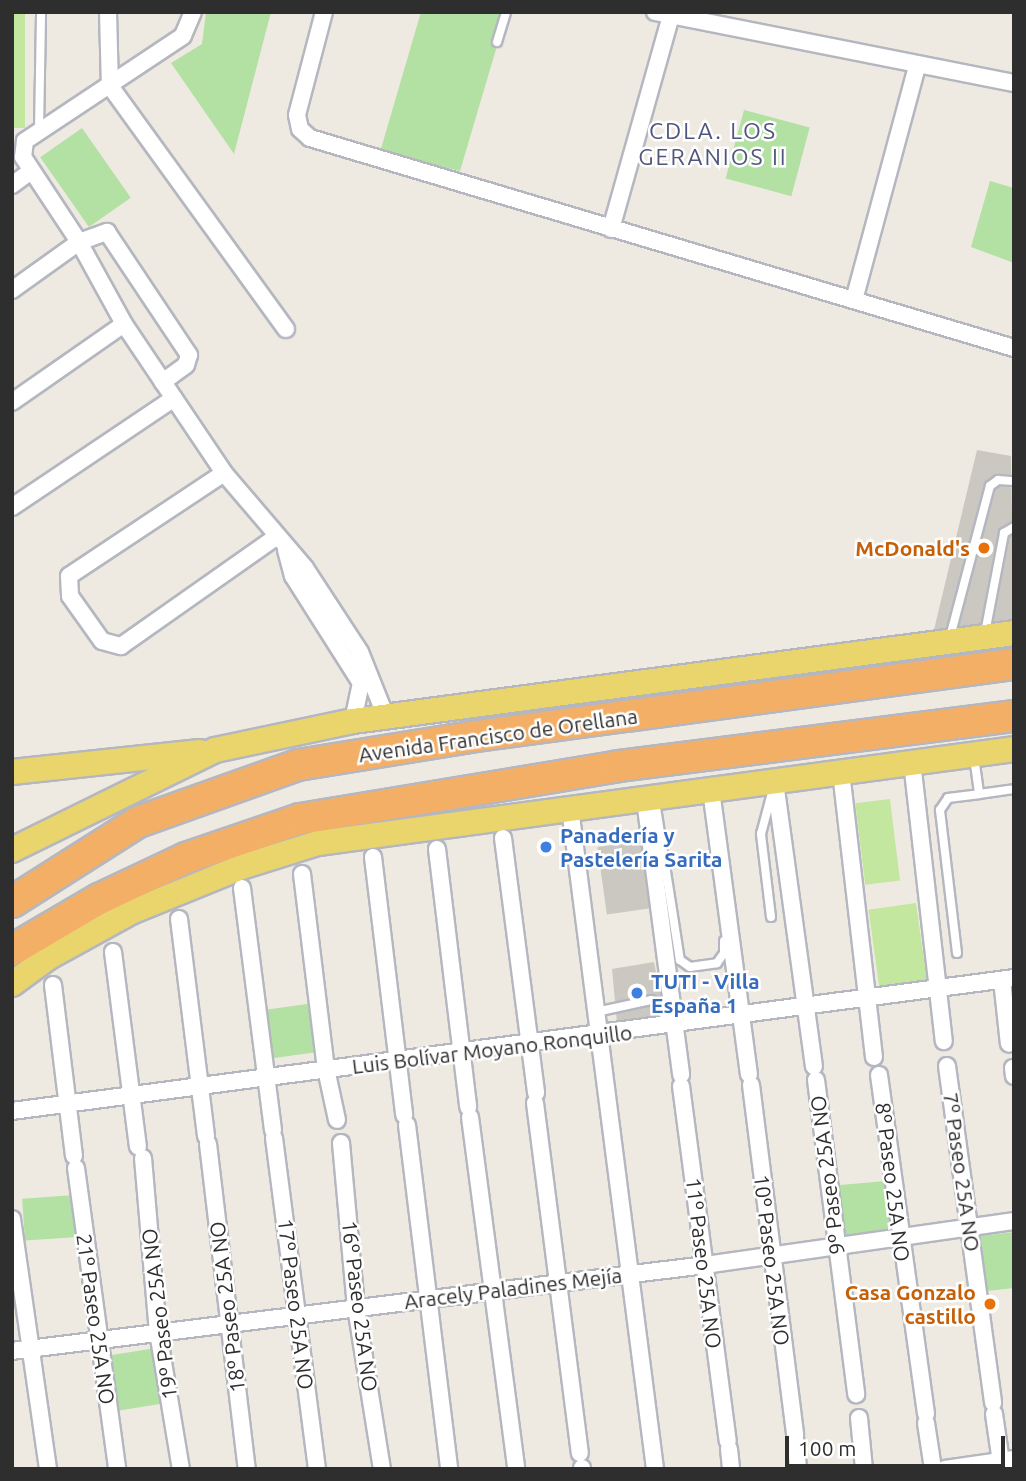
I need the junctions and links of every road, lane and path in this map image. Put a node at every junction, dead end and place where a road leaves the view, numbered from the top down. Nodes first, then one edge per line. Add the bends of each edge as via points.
1 (41, 12) edge
2 (108, 12) edge
3 (192, 12) edge
4 (324, 12) edge
5 (506, 12) edge
6 (663, 14) edge
7 (497, 42) dead end
8 (918, 66) junction
9 (1014, 83) edge
10 (110, 86) junction
11 (40, 130) junction
12 (30, 172) junction
13 (12, 185) edge
14 (611, 229) junction
15 (79, 243) junction
16 (12, 290) edge
17 (854, 300) junction
18 (124, 324) junction
19 (286, 329) dead end
20 (1014, 348) edge
21 (163, 382) junction
22 (174, 398) junction
23 (12, 402) edge
24 (224, 473) junction
25 (1014, 481) edge
26 (12, 507) edge
27 (1014, 527) edge
28 (281, 543) junction
29 (1014, 633) edge
30 (985, 635) junction
31 (949, 639) junction
32 (1014, 664) edge
33 (366, 680) junction
34 (1014, 716) edge
35 (386, 717) junction
36 (353, 721) junction
37 (1014, 749) edge
38 (215, 750) junction
39 (974, 754) junction
40 (912, 762) junction
41 (841, 772) junction
42 (17, 773) edge
43 (775, 782) junction
44 (1014, 789) edge
45 (707, 791) junction
46 (979, 794) junction
47 (650, 799) junction
48 (570, 808) junction
49 (503, 838) dead end
50 (437, 849) dead end
51 (12, 850) edge
52 (373, 857) dead end
53 (302, 874) dead end
54 (242, 888) dead end
55 (12, 902) edge
56 (771, 917) dead end
57 (179, 919) dead end
58 (12, 950) edge
59 (113, 952) dead end
60 (957, 953) dead end
61 (1008, 979) edge
62 (12, 984) edge
63 (53, 985) dead end
64 (941, 988) junction
65 (869, 997) junction
66 (806, 1009) junction
67 (597, 1012) junction
68 (740, 1017) junction
69 (671, 1026) junction
70 (600, 1037) junction
71 (944, 1041) dead end
72 (528, 1044) junction
73 (1009, 1044) dead end
74 (462, 1051) junction
75 (874, 1057) dead end
76 (397, 1059) junction
77 (947, 1066) dead end
78 (326, 1069) junction
79 (879, 1075) dead end
80 (267, 1077) junction
81 (200, 1086) junction
82 (130, 1095) junction
83 (68, 1103) junction
84 (12, 1111) edge
85 (337, 1120) dead end
86 (341, 1143) dead end
87 (12, 1219) edge
88 (1014, 1221) edge
89 (971, 1227) junction
90 (899, 1236) junction
91 (835, 1245) junction
92 (770, 1256) junction
93 (705, 1265) junction
94 (630, 1274) junction
95 (557, 1281) junction
96 (491, 1290) junction
97 (427, 1298) junction
98 (356, 1307) junction
99 (297, 1314) junction
100 (228, 1323) junction
101 (158, 1332) junction
102 (97, 1340) junction
103 (21, 1350) edge
104 (856, 1394) dead end
105 (859, 1419) dead end
106 (581, 1463) edge
107 (1006, 1463) edge
108 (516, 1468) edge
109 (48, 1469) edge
110 (117, 1469) edge
111 (181, 1469) edge
112 (247, 1469) edge
113 (317, 1469) edge
114 (382, 1469) edge
115 (449, 1469) edge
116 (655, 1469) edge
117 (731, 1469) edge
118 (798, 1469) edge
119 (864, 1469) edge
120 (933, 1469) edge
121 (945, 1469) edge

1 - 11 lane
2 - 10 street
3 - 10 street via 183,36
4 - 14 street via 297,115 300,129 310,138
5 - 7 lane
6 - 8 street
6 - 14 street
8 - 9 street
8 - 17 street
10 - 11 street
10 - 19 street
11 - 12 street via 22,145
12 - 13 street
12 - 15 street
14 - 17 street
15 - 16 street
15 - 18 street
15 - 21 street via 98,232 112,236 189,355 186,365
17 - 20 street
18 - 21 street
18 - 23 street
21 - 22 street
22 - 24 street
22 - 26 street
24 - 28 street
24 - 28 street via 69,576 70,596 103,641 121,646
25 - 31 lane via 998,480 990,486
27 - 30 lane via 1004,533
28 - 33 street via 305,568
29 - 30 main road, Avenida Francisco de Orellana
30 - 31 main road, Avenida Francisco de Orellana
31 - 35 main road, Avenida Francisco de Orellana
32 - 55 highway, Avenida Francisco de Orellana via 477,736 299,765 138,822
33 - 35 street
33 - 36 street
34 - 58 highway via 619,766 300,820 186,858 99,900
35 - 36 main road, Avenida Francisco de Orellana
36 - 38 main road, Avenida Francisco de Orellana
37 - 39 main road
38 - 42 main road
38 - 51 main road, Avenida Francisco de Orellana
39 - 40 main road
39 - 46 lane
40 - 41 main road
40 - 64 street
41 - 43 main road
41 - 65 street
43 - 45 main road
43 - 56 lane via 761,834
43 - 66 street, 9º Paseo 25A NO
44 - 46 lane
45 - 47 main road
45 - 47 lane via 725,946 717,962 701,967 685,965 677,952
45 - 68 street, 10º Paseo 25A NO
46 - 60 lane via 948,799 940,810
47 - 48 main road
47 - 69 street, 11º Paseo 25A NO
48 - 62 main road via 308,846 131,912 49,957
48 - 67 street
49 - 72 street
50 - 74 street
52 - 76 street
53 - 78 street
54 - 80 street, 17º Paseo 25A NO
57 - 81 street, 18º Paseo 25A NO
59 - 82 street, 19º Paseo 25A NO
61 - 64 street, Luis Bolívar Moyano Ronquillo
61 - 73 street
63 - 83 street, 21º Paseo 25A NO
64 - 65 street, Luis Bolívar Moyano Ronquillo
64 - 71 street
65 - 66 street, Luis Bolívar Moyano Ronquillo
65 - 75 street
66 - 68 street, Luis Bolívar Moyano Ronquillo
66 - 91 street, 9º Paseo 25A NO
67 - 69 lane via 657,1001
67 - 70 street
68 - 69 street, Luis Bolívar Moyano Ronquillo
68 - 92 street, 10º Paseo 25A NO
69 - 70 street, Luis Bolívar Moyano Ronquillo
69 - 93 street, 11º Paseo 25A NO
70 - 72 street, Luis Bolívar Moyano Ronquillo
70 - 94 street
72 - 74 street, Luis Bolívar Moyano Ronquillo
72 - 95 street
74 - 76 street, Luis Bolívar Moyano Ronquillo
74 - 96 street
76 - 78 street, Luis Bolívar Moyano Ronquillo
76 - 97 street
77 - 89 street, 7º Paseo 25A NO
78 - 80 street, Luis Bolívar Moyano Ronquillo
78 - 85 street
79 - 90 street, 8º Paseo 25A NO
80 - 81 street, Luis Bolívar Moyano Ronquillo
80 - 99 street, 17º Paseo 25A NO
81 - 82 street, Luis Bolívar Moyano Ronquillo
81 - 100 street, 18º Paseo 25A NO
82 - 83 street, Luis Bolívar Moyano Ronquillo
82 - 101 street, 19º Paseo 25A NO
83 - 84 street, Luis Bolívar Moyano Ronquillo
83 - 102 street, 21º Paseo 25A NO
86 - 98 street, 16º Paseo 25A NO
87 - 103 street
88 - 89 street, Aracely Paladines Mejía
89 - 90 street, Aracely Paladines Mejía
89 - 107 street, 7º Paseo 25A NO via 993,1408
90 - 91 street, Aracely Paladines Mejía
90 - 120 street, 8º Paseo 25A NO
91 - 92 street, Aracely Paladines Mejía
91 - 104 street, 9º Paseo 25A NO
92 - 93 street, Aracely Paladines Mejía
92 - 118 street, 10º Paseo 25A NO
93 - 94 street, Aracely Paladines Mejía
93 - 117 street, 11º Paseo 25A NO
94 - 95 street, Aracely Paladines Mejía
94 - 116 street
95 - 96 street, Aracely Paladines Mejía
95 - 106 street
96 - 97 street, Aracely Paladines Mejía
96 - 108 street
97 - 98 street, Aracely Paladines Mejía
97 - 115 street
98 - 99 street, Aracely Paladines Mejía
98 - 114 street, 16º Paseo 25A NO
99 - 100 street, Aracely Paladines Mejía
99 - 113 street, 17º Paseo 25A NO
100 - 101 street, Aracely Paladines Mejía
100 - 112 street, 18º Paseo 25A NO
101 - 102 street, Aracely Paladines Mejía
101 - 111 street, 19º Paseo 25A NO
102 - 103 street, Aracely Paladines Mejía
102 - 110 street, 21º Paseo 25A NO
103 - 109 street
105 - 119 street
107 - 121 street

